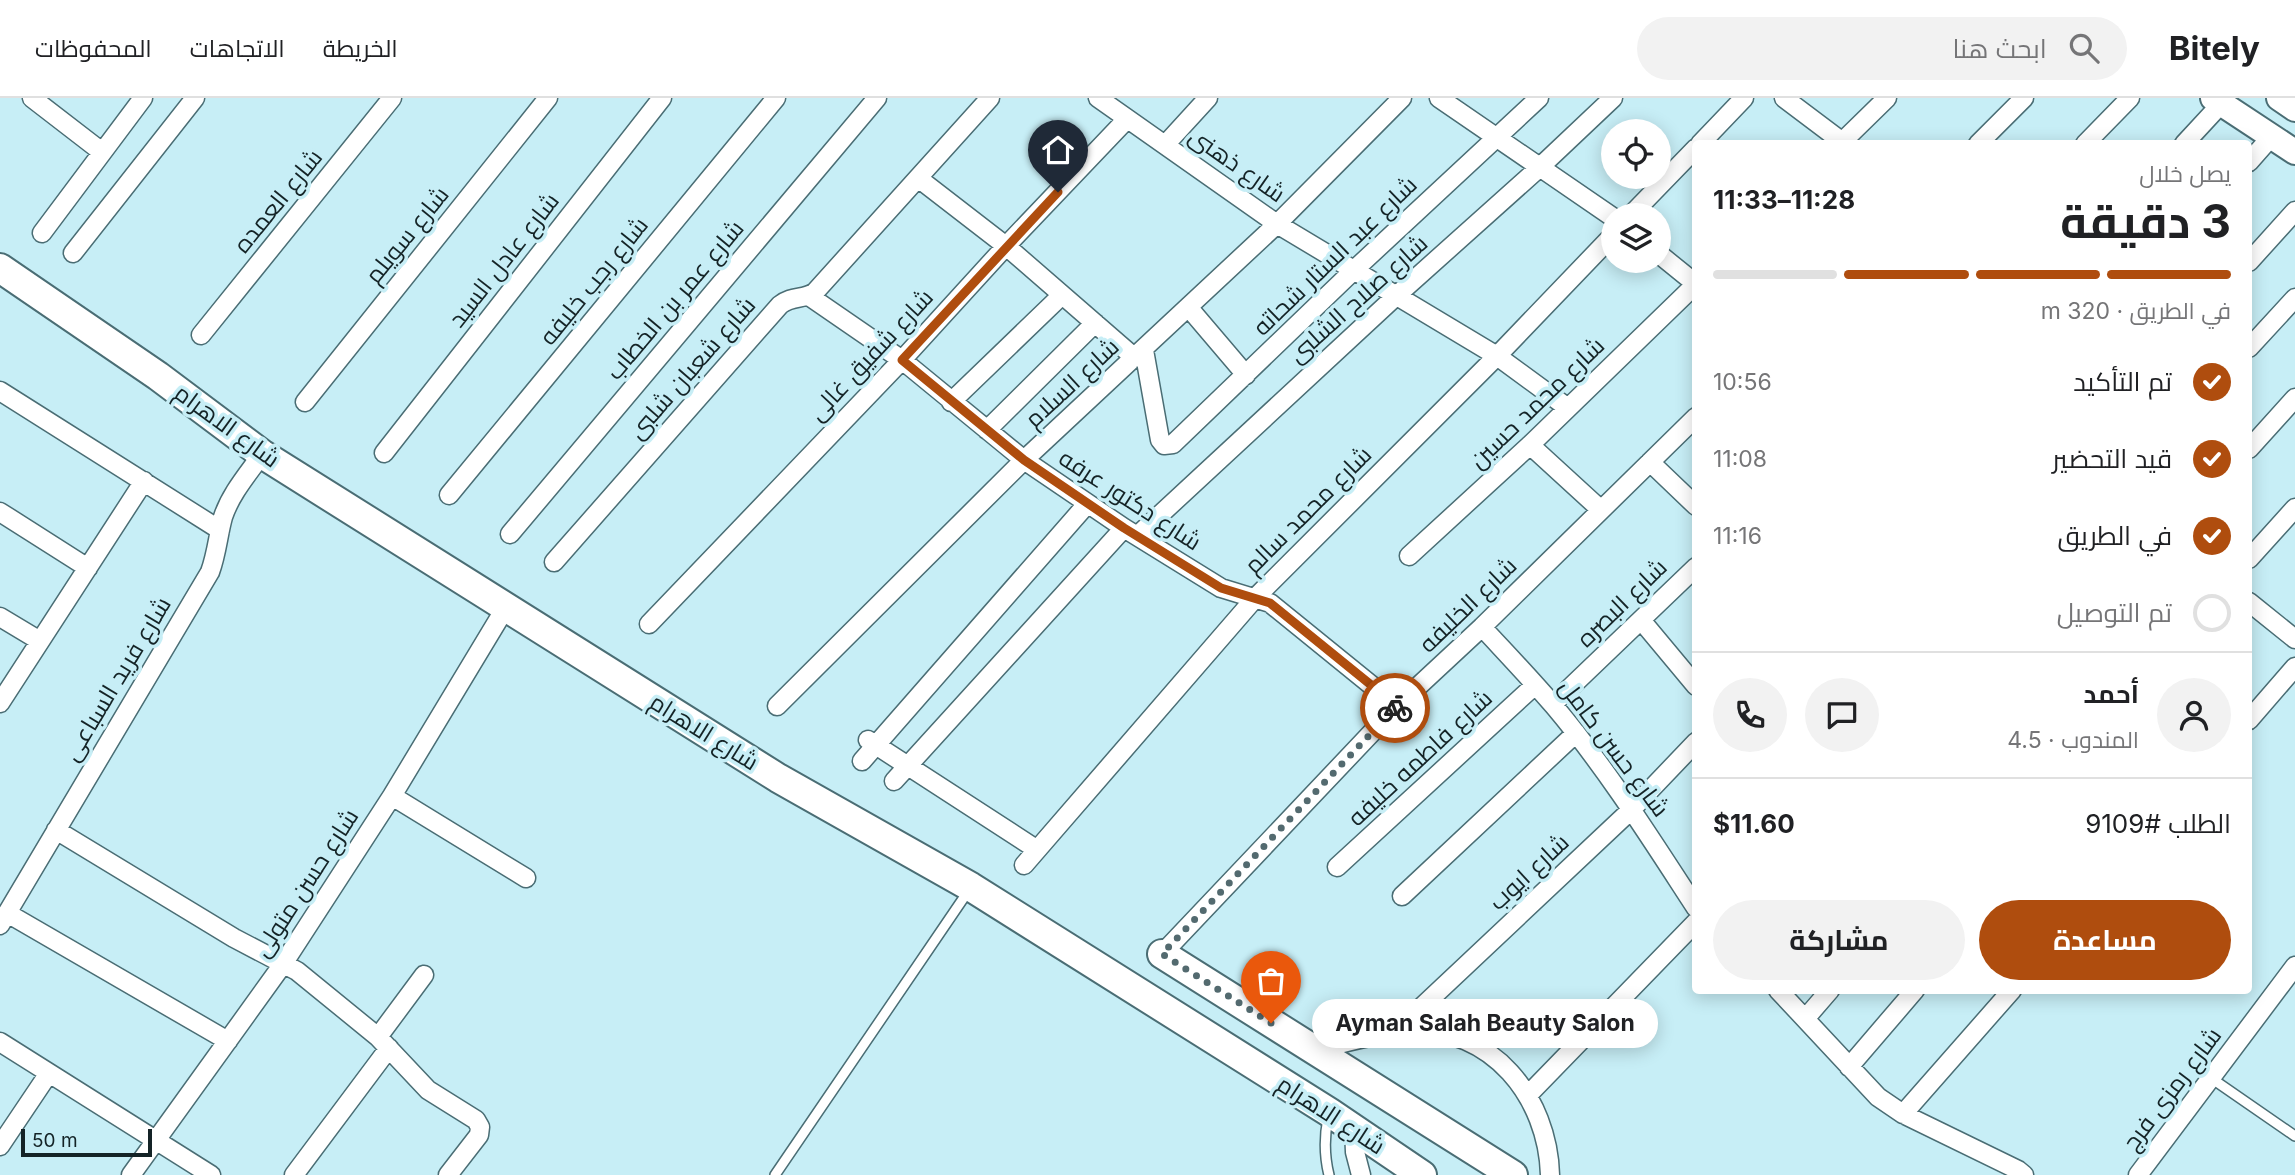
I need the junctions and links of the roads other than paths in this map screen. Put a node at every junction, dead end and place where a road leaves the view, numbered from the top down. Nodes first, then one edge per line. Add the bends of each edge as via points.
1 (32, 98) edge
2 (143, 98) edge
3 (195, 98) edge
4 (392, 98) edge
5 (548, 98) edge
6 (662, 98) edge
7 (776, 98) edge
8 (877, 98) edge
9 (990, 98) edge
10 (1098, 98) edge
11 (1208, 98) edge
12 (1402, 98) edge
13 (1439, 98) edge
14 (1539, 98) edge
15 (1613, 98) edge
16 (1744, 98) edge
17 (1784, 98) edge
18 (1887, 98) edge
19 (2024, 98) edge
20 (2130, 98) edge
21 (2278, 98) edge
22 (2217, 101) edge
23 (2295, 109) edge
24 (1127, 119) junction
25 (1497, 137) junction
26 (2271, 137) junction
27 (1704, 140) edge
28 (1838, 140) edge
29 (1845, 140) edge
30 (1982, 140) edge
31 (2089, 140) edge
32 (2187, 140) edge
33 (1166, 145) junction
34 (102, 152) junction
35 (1692, 152) edge
36 (2295, 152) edge
37 (2252, 159) edge
38 (1540, 167) junction
39 (918, 178) junction
40 (1643, 203) edge
41 (1601, 209) edge
42 (2295, 211) edge
43 (1278, 224) junction
44 (42, 233) dead end
45 (1006, 246) junction
46 (1601, 248) edge
47 (73, 253) dead end
48 (2252, 259) edge
49 (1671, 264) edge
50 (0, 268) edge
51 (1353, 271) junction
52 (1692, 281) edge
53 (1692, 288) edge
54 (1062, 295) junction
55 (809, 296) junction
56 (1396, 296) junction
57 (2295, 298) edge
58 (1189, 308) junction
59 (1095, 323) junction
60 (201, 335) dead end
61 (2252, 345) edge
62 (1139, 354) junction
63 (1497, 356) junction
64 (902, 360) junction
65 (1246, 374) junction
66 (0, 391) edge
67 (2295, 398) edge
68 (305, 402) dead end
69 (951, 402) junction
70 (1568, 408) junction
71 (1692, 421) edge
72 (987, 430) junction
73 (1530, 444) junction
74 (2252, 446) edge
75 (384, 453) dead end
76 (262, 454) junction
77 (1024, 460) junction
78 (1650, 462) junction
79 (144, 481) junction
80 (449, 495) dead end
81 (1692, 502) edge
82 (1087, 504) junction
83 (2295, 508) edge
84 (1601, 510) junction
85 (0, 512) edge
86 (220, 530) junction
87 (1131, 532) junction
88 (510, 534) dead end
89 (1409, 556) dead end
90 (2252, 556) edge
91 (554, 562) dead end
92 (88, 568) junction
93 (1692, 571) edge
94 (1255, 597) junction
95 (2252, 606) edge
96 (506, 607) junction
97 (0, 617) edge
98 (1641, 620) junction
99 (649, 624) dead end
100 (1482, 627) junction
101 (2295, 639) edge
102 (40, 641) junction
103 (2295, 667) edge
104 (1692, 680) edge
105 (1535, 685) junction
106 (0, 703) edge
107 (1553, 704) junction
108 (777, 706) dead end
109 (1397, 706) junction
110 (2252, 717) edge
111 (1576, 733) junction
112 (872, 743) junction
113 (1692, 746) edge
114 (862, 761) dead end
115 (906, 766) junction
116 (894, 781) dead end
117 (392, 796) junction
118 (1631, 810) junction
119 (57, 830) junction
120 (1036, 849) junction
121 (1024, 865) dead end
122 (1337, 867) dead end
123 (526, 878) dead end
124 (971, 887) junction
125 (1402, 896) dead end
126 (1692, 902) edge
127 (4, 919) edge
128 (1692, 926) edge
129 (1162, 954) joint
130 (283, 964) junction
131 (2295, 966) edge
132 (424, 975) dead end
133 (1787, 994) edge
134 (1827, 994) edge
135 (1912, 994) edge
136 (2008, 994) edge
137 (1805, 1019) junction
138 (1393, 1034) junction
139 (228, 1041) junction
140 (0, 1042) edge
141 (384, 1042) junction
142 (1314, 1050) junction
143 (1849, 1067) junction
144 (50, 1073) junction
145 (2211, 1078) junction
146 (1528, 1094) junction
147 (1329, 1112) junction
148 (1903, 1114) junction
149 (1354, 1128) junction
150 (2295, 1136) edge
151 (156, 1140) junction
152 (0, 1146) edge
153 (131, 1175) edge
154 (211, 1175) edge
155 (295, 1175) edge
156 (448, 1175) edge
157 (775, 1175) edge
158 (1329, 1175) edge
159 (1361, 1175) edge
160 (1422, 1175) edge
161 (1513, 1175) edge
162 (1550, 1175) edge
163 (2024, 1175) edge
164 (2138, 1175) edge

1 - 34 street
2 - 34 street
3 - 47 street
4 - 60 street, شارع العمده
5 - 68 street, شارع سويلم
6 - 75 street, شارع عادل السيد
7 - 80 street, شارع رجب خليفه
8 - 88 street, شارع عمر بن الخطاب
9 - 39 street, شارع شعبان شلبى
10 - 24 street, شارع ذهنى
11 - 33 street
12 - 43 street, شارع السلام
13 - 25 street
14 - 25 street, شارع عبد الستار شحاته
15 - 38 street, شارع صلاح الشلبى
16 - 27 street
17 - 28 street
18 - 29 street
19 - 30 street
20 - 31 street
21 - 23 main road
22 - 26 main road
22 - 32 street
24 - 33 street, شارع ذهنى
24 - 45 street, شارع شفيق غالى
25 - 38 street
25 - 51 street, شارع عبد الستار شحاته
26 - 36 main road
26 - 37 street
33 - 43 street, شارع ذهنى
34 - 44 street
35 - 40 street
38 - 41 street
38 - 56 street, شارع صلاح الشلبى
39 - 45 street
39 - 55 street, شارع شعبان شلبى
42 - 48 street
43 - 51 street, شارع ذهنى
43 - 58 street, شارع السلام
45 - 54 street
45 - 64 street, شارع شفيق غالى
46 - 63 street, شارع محمد سالم
49 - 52 street
50 - 76 main road, شارع الاهرام
51 - 56 street, شارع ذهنى
51 - 65 street, شارع عبد الستار شحاته
53 - 70 street, شارع محمد حسين
54 - 59 street
54 - 69 street
55 - 64 street, شارع دكتور عرفه
55 - 91 street, شارع شعبان شلبى via 780,305
56 - 63 street, شارع ذهنى
56 - 87 street, شارع صلاح الشلبى
57 - 61 street
58 - 62 street, شارع السلام
58 - 65 street
59 - 62 street
59 - 72 street
62 - 65 street, شارع عبد الستار شحاته via 1164,445 1173,444
62 - 77 street, شارع السلام
63 - 70 street, شارع ذهنى
63 - 94 street, شارع محمد سالم
64 - 69 street, شارع دكتور عرفه
64 - 99 street, شارع شفيق غالى
66 - 79 street
67 - 74 street
69 - 72 street, شارع دكتور عرفه
70 - 73 street, شارع محمد حسين
71 - 78 street, شارع الخليفه
72 - 77 street, شارع دكتور عرفه
73 - 84 street
73 - 89 street, شارع محمد حسين
76 - 86 street, شارع فريد السباعى via 234,493
76 - 96 main road, شارع الاهرام
77 - 82 street, شارع دكتور عرفه
77 - 108 street, شارع السلام
78 - 81 street
78 - 84 street, شارع الخليفه
79 - 86 street
79 - 92 street
82 - 87 street, شارع دكتور عرفه
82 - 112 street
83 - 90 street
84 - 100 street, شارع الخليفه
85 - 92 street
86 - 119 street, شارع فريد السباعى via 210,572
87 - 94 street, شارع دكتور عرفه via 1221,588
87 - 115 street, شارع صلاح الشلبى
92 - 102 street
93 - 98 street, شارع البصره
94 - 109 street, شارع دكتور عرفه via 1270,603
94 - 120 street, شارع محمد سالم
95 - 101 street
96 - 117 street, شارع حسن متولى
96 - 124 main road, شارع الاهرام via 778,778
97 - 102 street
98 - 104 street
98 - 107 street, شارع البصره
100 - 105 street, شارع حسن كامل
100 - 109 street, شارع الخليفه
102 - 106 street
103 - 110 street
105 - 107 street, شارع حسن كامل
105 - 122 street, شارع فاطمه خليفه
107 - 111 street, شارع حسن كامل
109 - 129 street, شارع الخليفه
111 - 118 street, شارع حسن كامل
111 - 125 street
112 - 114 street
112 - 115 street
113 - 118 street, شارع ايوب
115 - 116 street, شارع صلاح الشلبى
115 - 120 street
117 - 123 street
117 - 130 street, شارع حسن متولى
118 - 126 street, شارع حسن كامل
118 - 138 street, شارع ايوب
119 - 127 street, شارع فريد السباعى
119 - 130 street
120 - 121 street, شارع محمد سالم
124 - 147 main road, شارع الاهرام
124 - 157 lane
127 - 139 street
128 - 146 street
129 - 142 main road, شارع الاهرام
130 - 139 street, شارع حسن متولى
130 - 141 street
131 - 145 street, شارع رمزى فرج
132 - 141 street
133 - 137 street
134 - 137 street
135 - 143 street
136 - 148 street
137 - 143 street
138 - 142 street
138 - 146 street via 1425,1032 1474,1045 1513,1074
139 - 151 street, شارع حسن متولى
140 - 144 street
141 - 155 street
141 - 156 street via 428,1090 478,1123 479,1135
142 - 161 main road, شارع الاهرام
143 - 148 street via 1878,1097
144 - 151 street
144 - 152 street
145 - 150 lane
145 - 164 street, شارع رمزى فرج
146 - 162 street via 1545,1138
147 - 149 main road, شارع الاهرام
147 - 158 lane via 1325,1135
148 - 163 street
149 - 159 street
149 - 160 main road, شارع الاهرام
151 - 153 street, شارع حسن متولى
151 - 154 street

